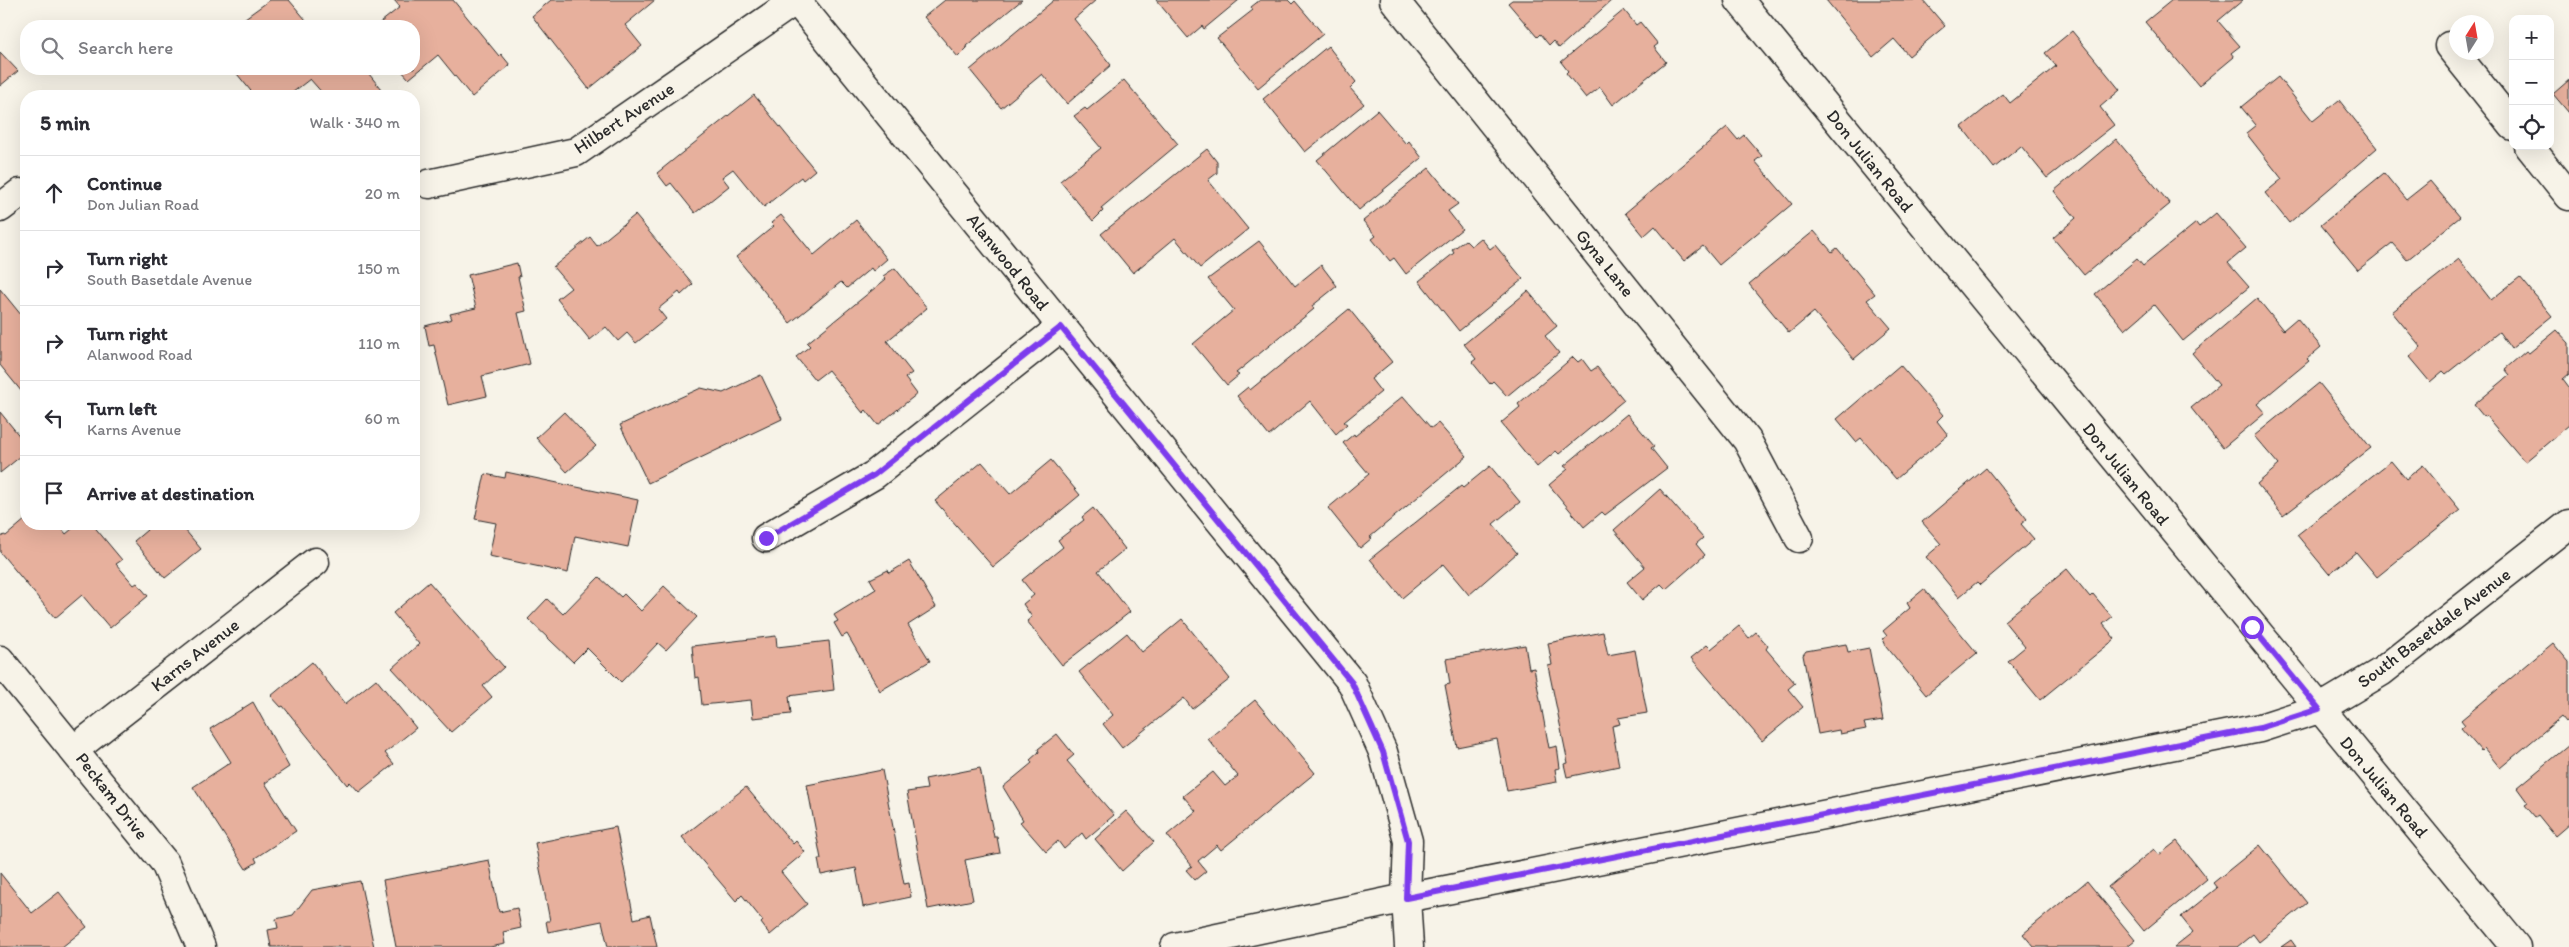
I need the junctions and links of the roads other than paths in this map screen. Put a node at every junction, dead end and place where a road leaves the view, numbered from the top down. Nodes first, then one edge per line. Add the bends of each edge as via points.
1 (796, 0) edge
2 (1394, 0) edge
3 (1739, 0) edge
4 (2460, 60) edge
5 (2509, 121) edge
6 (2532, 150) edge
7 (429, 184) dead end
8 (2569, 196) edge
9 (1061, 327) junction
10 (2569, 524) edge
11 (766, 538) dead end
12 (1799, 538) dead end
13 (315, 562) dead end
14 (0, 660) edge
15 (2319, 709) junction
16 (75, 749) junction
17 (1406, 898) junction
18 (201, 947) edge
19 (1175, 947) edge
20 (1409, 947) edge
21 (2516, 947) edge

1 - 7 street, Hilbert Avenue via 576,152
1 - 9 street, Alanwood Road
2 - 12 street, Gyna Lane via 1748,440
3 - 15 street, Don Julian Road
4 - 5 street
6 - 8 street
9 - 11 street via 874,475
9 - 17 street, Alanwood Road via 1352,683 1383,752 1408,841
10 - 15 street, South Basetdale Avenue via 2381,672
13 - 16 street, Karns Avenue
14 - 16 street, Peckam Drive
15 - 17 street, South Basetdale Avenue via 2260,728
15 - 21 street, Don Julian Road
16 - 18 street, Peckam Drive via 165,863
17 - 19 street, South Basetdale Avenue
17 - 20 street, Alanwood Road

